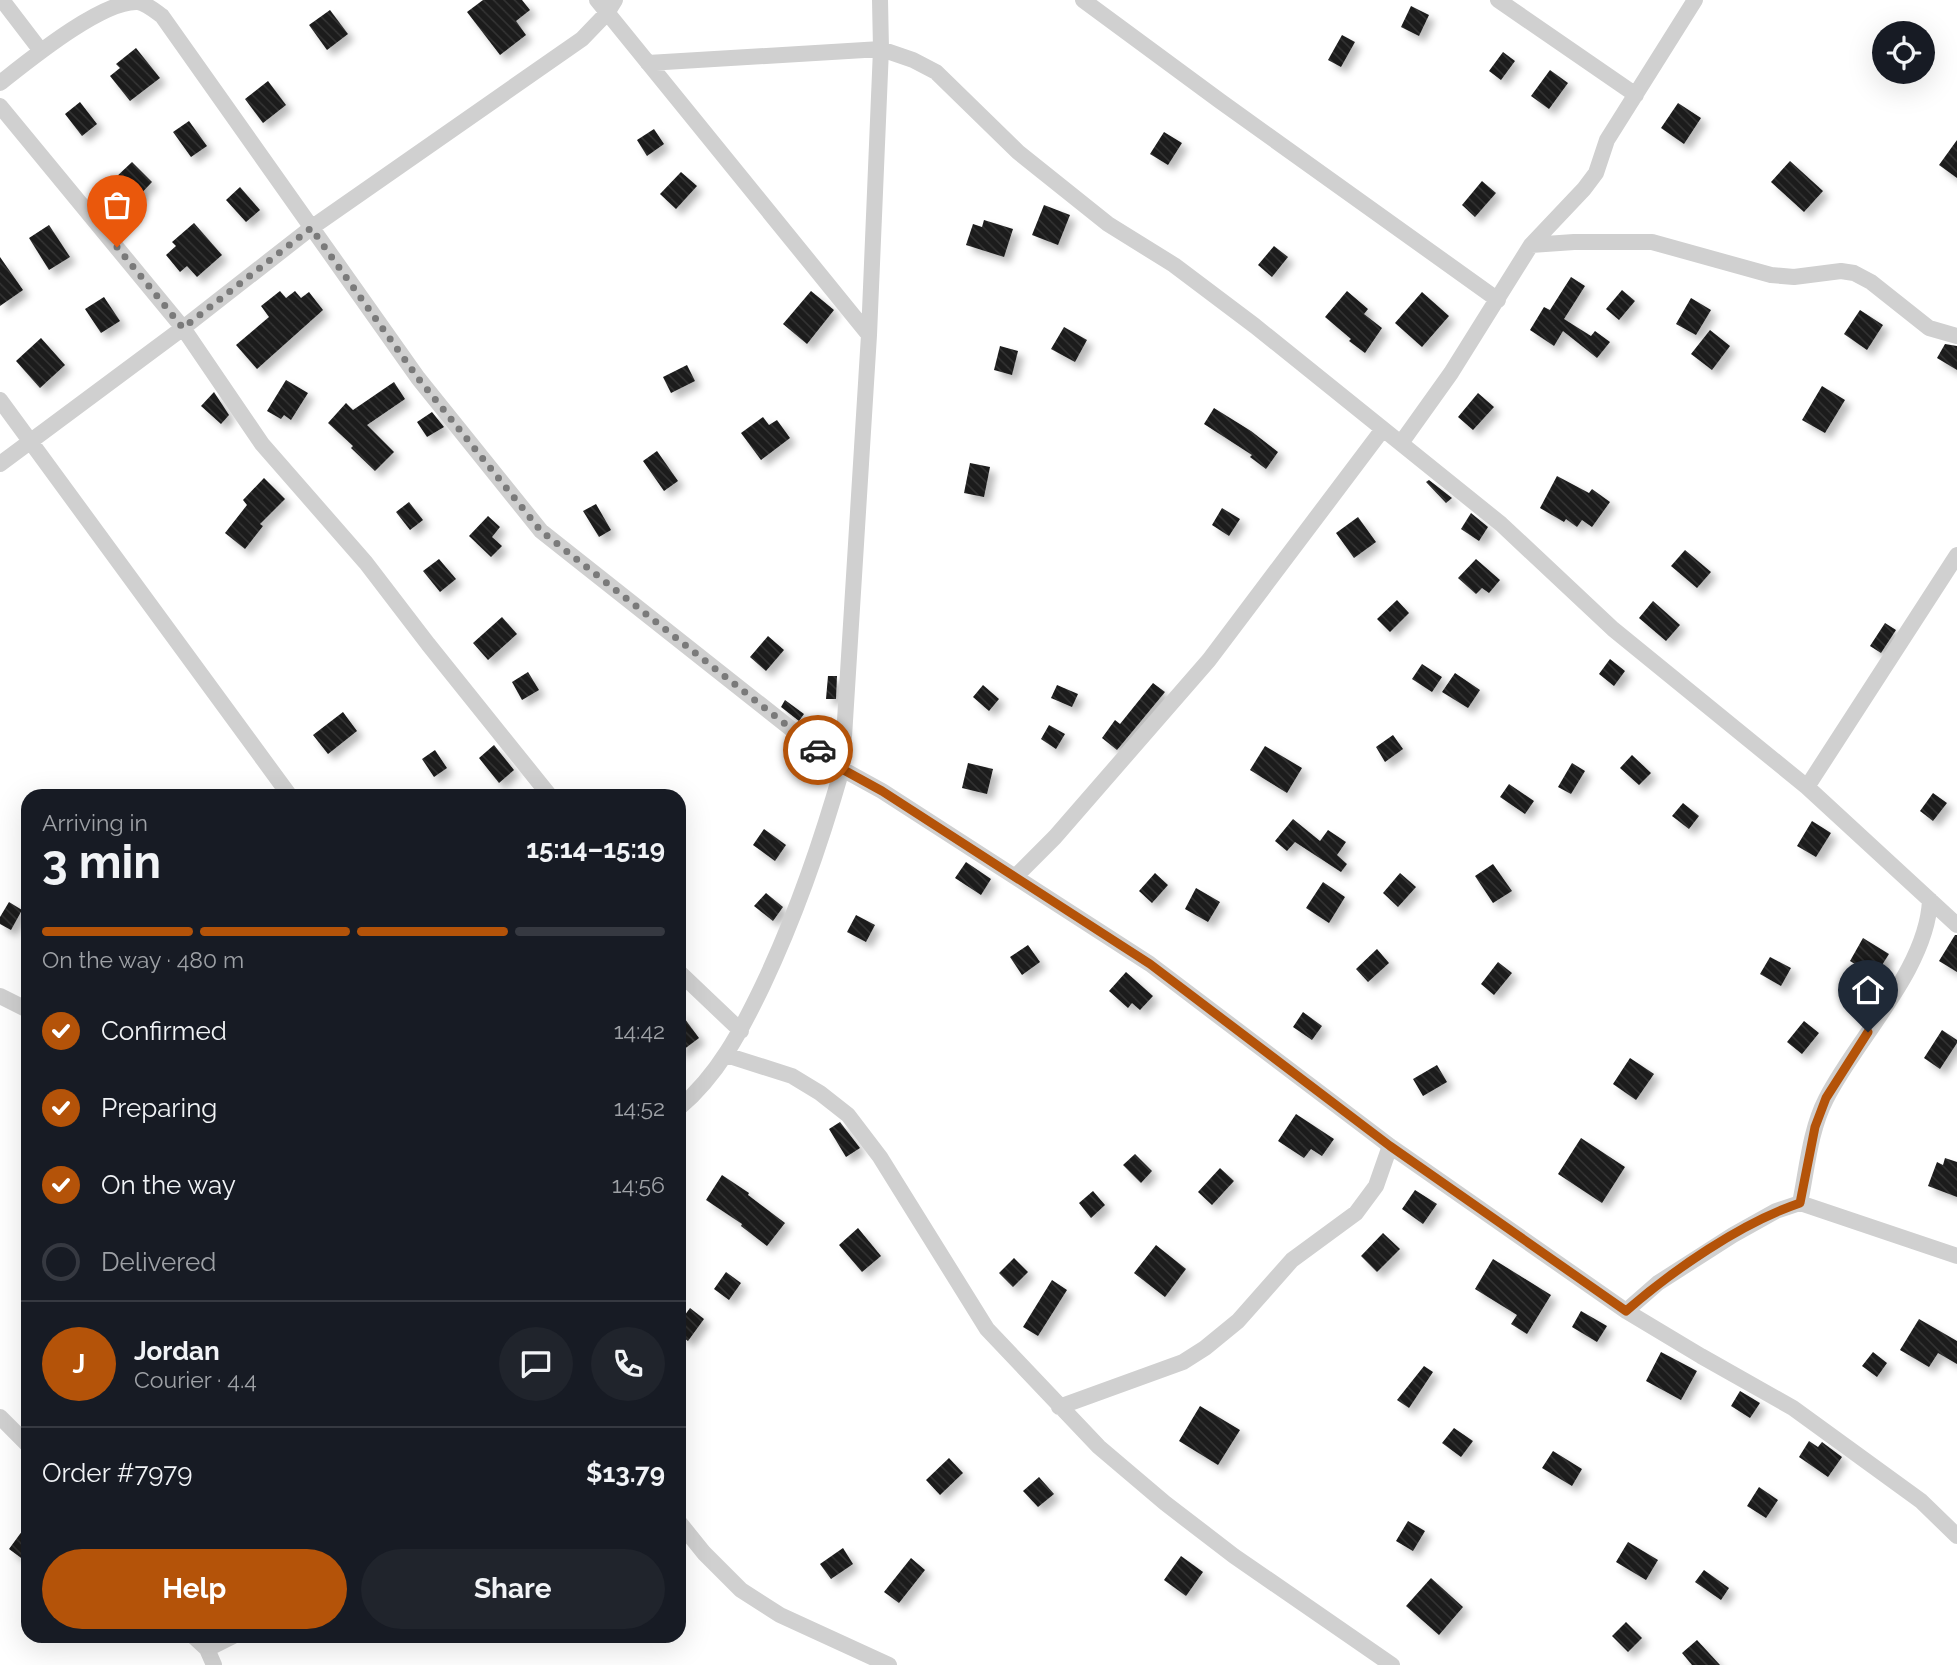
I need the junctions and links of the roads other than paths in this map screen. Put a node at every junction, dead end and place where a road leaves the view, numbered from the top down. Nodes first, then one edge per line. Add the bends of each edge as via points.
1 (2, 0) edge
2 (597, 0) edge
3 (880, 0) edge
4 (1083, 0) edge
5 (1498, 0) edge
6 (1695, 0) edge
7 (611, 7) edge
8 (881, 49) junction
9 (41, 51) junction
10 (648, 63) junction
11 (0, 83) edge
12 (1636, 95) junction
13 (0, 106) edge
14 (311, 228) junction
15 (1531, 245) junction
16 (1498, 300) junction
17 (183, 328) junction
18 (869, 335) junction
19 (1957, 336) edge
20 (0, 400) edge
21 (1383, 429) junction
22 (32, 441) junction
23 (1401, 443) junction
24 (0, 464) edge
25 (1957, 555) edge
26 (842, 769) junction
27 (1807, 787) junction
28 (284, 789) edge
29 (544, 789) edge
30 (1016, 876) junction
31 (1930, 900) junction
32 (1957, 925) edge
33 (686, 979) edge
34 (0, 996) edge
35 (21, 1006) edge
36 (741, 1031) junction
37 (726, 1055) junction
38 (686, 1102) edge
39 (1390, 1146) junction
40 (1800, 1203) junction
41 (1957, 1256) edge
42 (1626, 1311) junction
43 (1059, 1407) junction
44 (0, 1417) edge
45 (21, 1438) edge
46 (686, 1531) edge
47 (1957, 1536) edge
48 (201, 1643) edge
49 (219, 1643) edge
50 (207, 1649) junction
51 (214, 1665) edge
52 (888, 1665) edge
53 (1392, 1665) edge

1 - 9 street
2 - 7 street
3 - 8 street
4 - 16 street
5 - 12 street
6 - 12 street
7 - 10 street
7 - 14 street via 582,39
8 - 10 street
8 - 18 street
8 - 21 street via 936,72 1018,152 1108,224 1174,265
9 - 11 street
9 - 14 street via 109,5 128,1 151,8 162,16
10 - 18 street
12 - 15 street via 1607,140 1584,189
13 - 17 street
14 - 17 street
14 - 26 street via 418,378 541,531
15 - 16 street
15 - 19 street via 1652,242 1771,275 1841,271 1871,282 1929,328
16 - 23 street
17 - 22 street
17 - 29 street via 262,444 366,563
18 - 26 street
20 - 22 street
21 - 23 street
21 - 30 street via 1209,660 1055,838
22 - 24 street
22 - 28 street
23 - 27 street via 1501,524 1613,629
25 - 27 street
26 - 30 street
26 - 36 street via 783,943
27 - 31 street
30 - 39 street via 1150,964
31 - 32 street
31 - 40 street via 1929,919 1910,966 1826,1098 1815,1127
33 - 36 street
34 - 35 street
36 - 37 street
37 - 38 street
37 - 43 street via 792,1076 848,1115 880,1157 988,1329
39 - 42 street
39 - 43 street via 1376,1186 1356,1213 1292,1260 1238,1321 1205,1348 1183,1363
40 - 41 street
40 - 42 street via 1733,1235 1658,1283
42 - 47 street via 1793,1408 1921,1501
43 - 53 street via 1165,1503
44 - 45 street
46 - 52 street via 741,1590 780,1615
48 - 50 street
49 - 50 street
50 - 51 street

